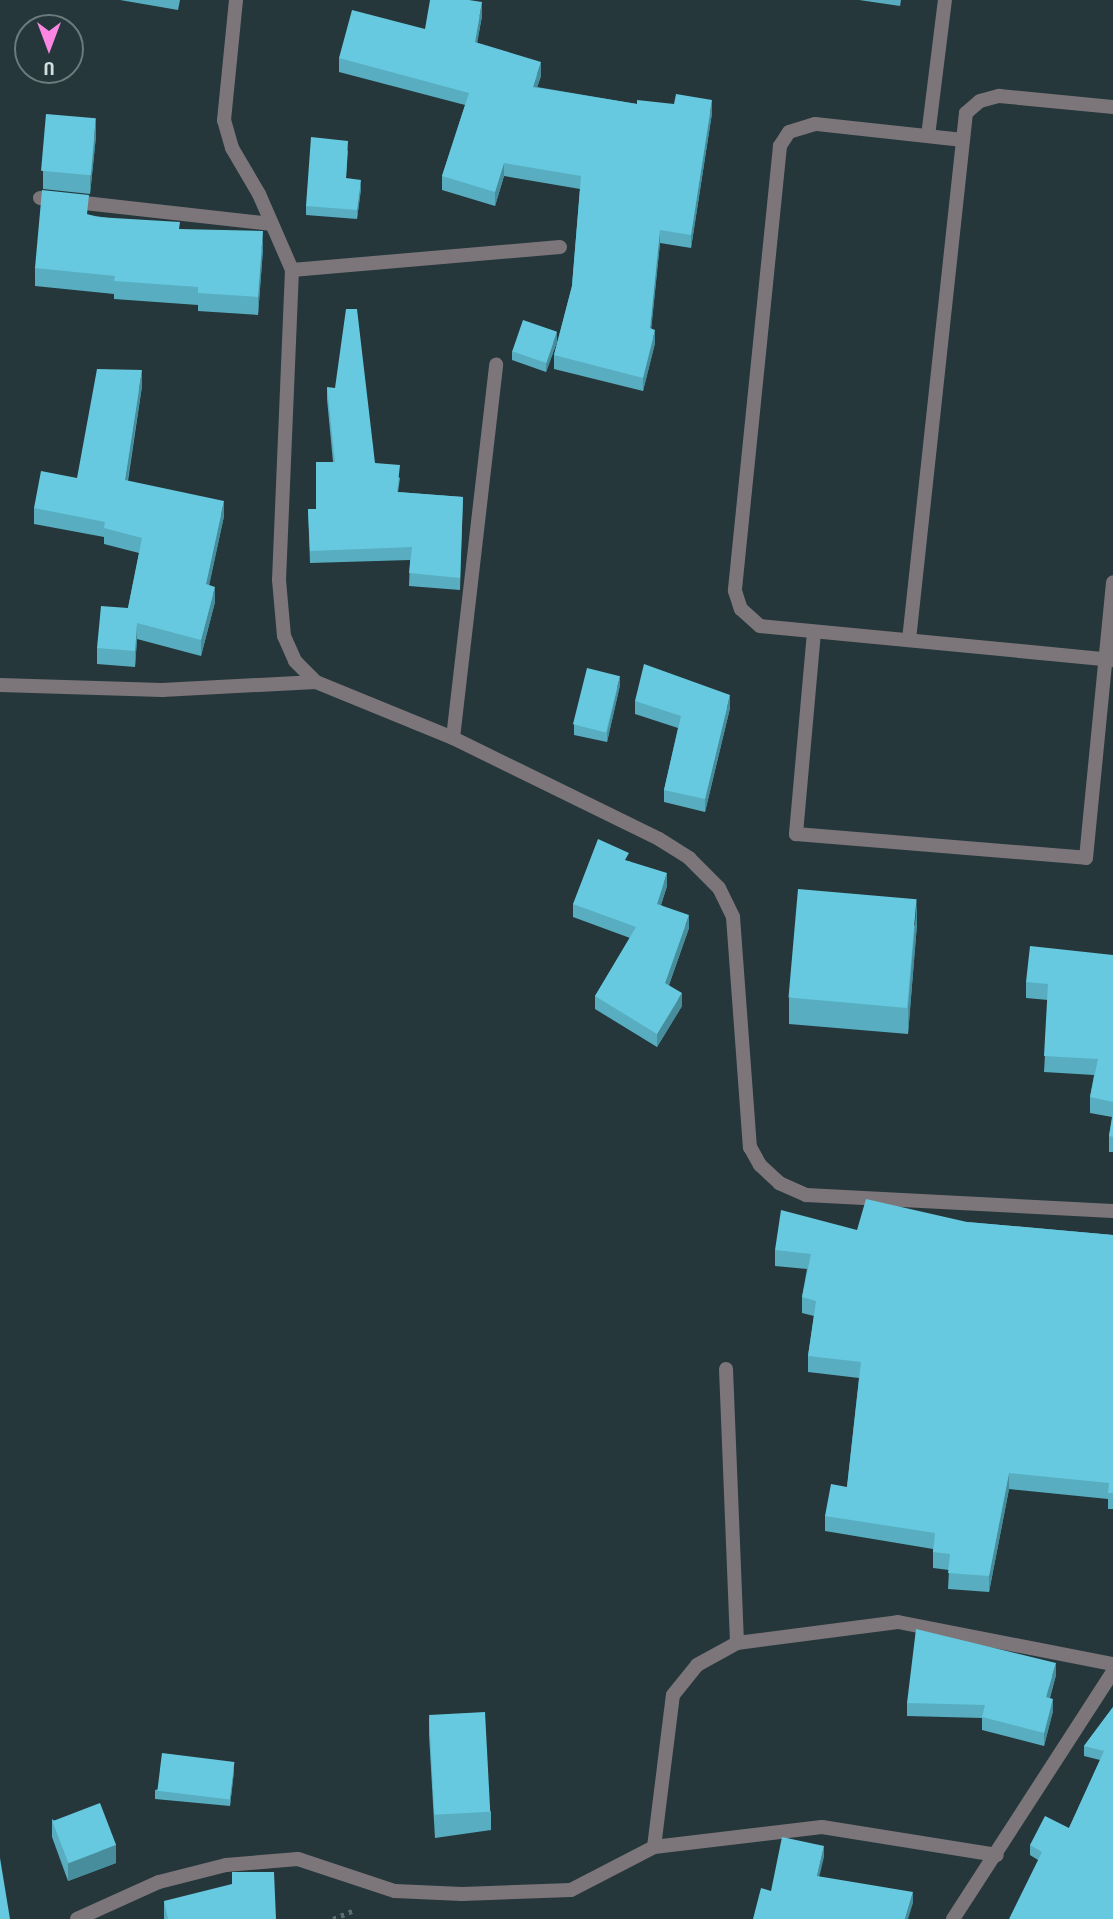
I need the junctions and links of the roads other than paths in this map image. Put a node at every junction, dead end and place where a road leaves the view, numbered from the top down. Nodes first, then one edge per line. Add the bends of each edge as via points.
1 (236, 0) edge
2 (945, 0) edge
3 (1113, 107) edge
4 (928, 136) junction
5 (963, 140) junction
6 (40, 198) edge
7 (272, 224) junction
8 (560, 247) dead end
9 (292, 270) junction
10 (496, 364) dead end
11 (1113, 582) edge
12 (814, 632) junction
13 (909, 640) junction
14 (1109, 659) edge
15 (316, 682) junction
16 (0, 685) edge
17 (453, 738) junction
18 (1113, 1211) edge
19 (726, 1369) dead end
20 (737, 1643) junction
21 (1113, 1664) edge
22 (1113, 1672) edge
23 (654, 1847) junction
24 (997, 1855) junction
25 (77, 1919) edge
26 (953, 1919) edge

1 - 7 street via 224,120 232,148
2 - 4 street
3 - 5 street via 999,96 980,101 966,113
4 - 5 street
4 - 12 street via 815,124 789,132 780,146 735,591 741,609 760,626
5 - 13 street
6 - 7 street
7 - 9 street
8 - 9 street
9 - 15 street via 279,536 281,614 295,661
10 - 17 street
11 - 14 street
12 - 13 street
12 - 14 street via 796,834 1086,858
13 - 14 street
15 - 16 street via 162,690
15 - 17 street
17 - 18 street via 659,839 690,858 719,888 733,917 750,1147 760,1165 779,1182 806,1195
19 - 20 street
20 - 21 street via 898,1622
20 - 23 street via 697,1665 673,1695
22 - 24 street
23 - 24 street via 821,1827
23 - 25 street via 571,1890 395,1891 298,1859 226,1865 159,1882
24 - 26 street

